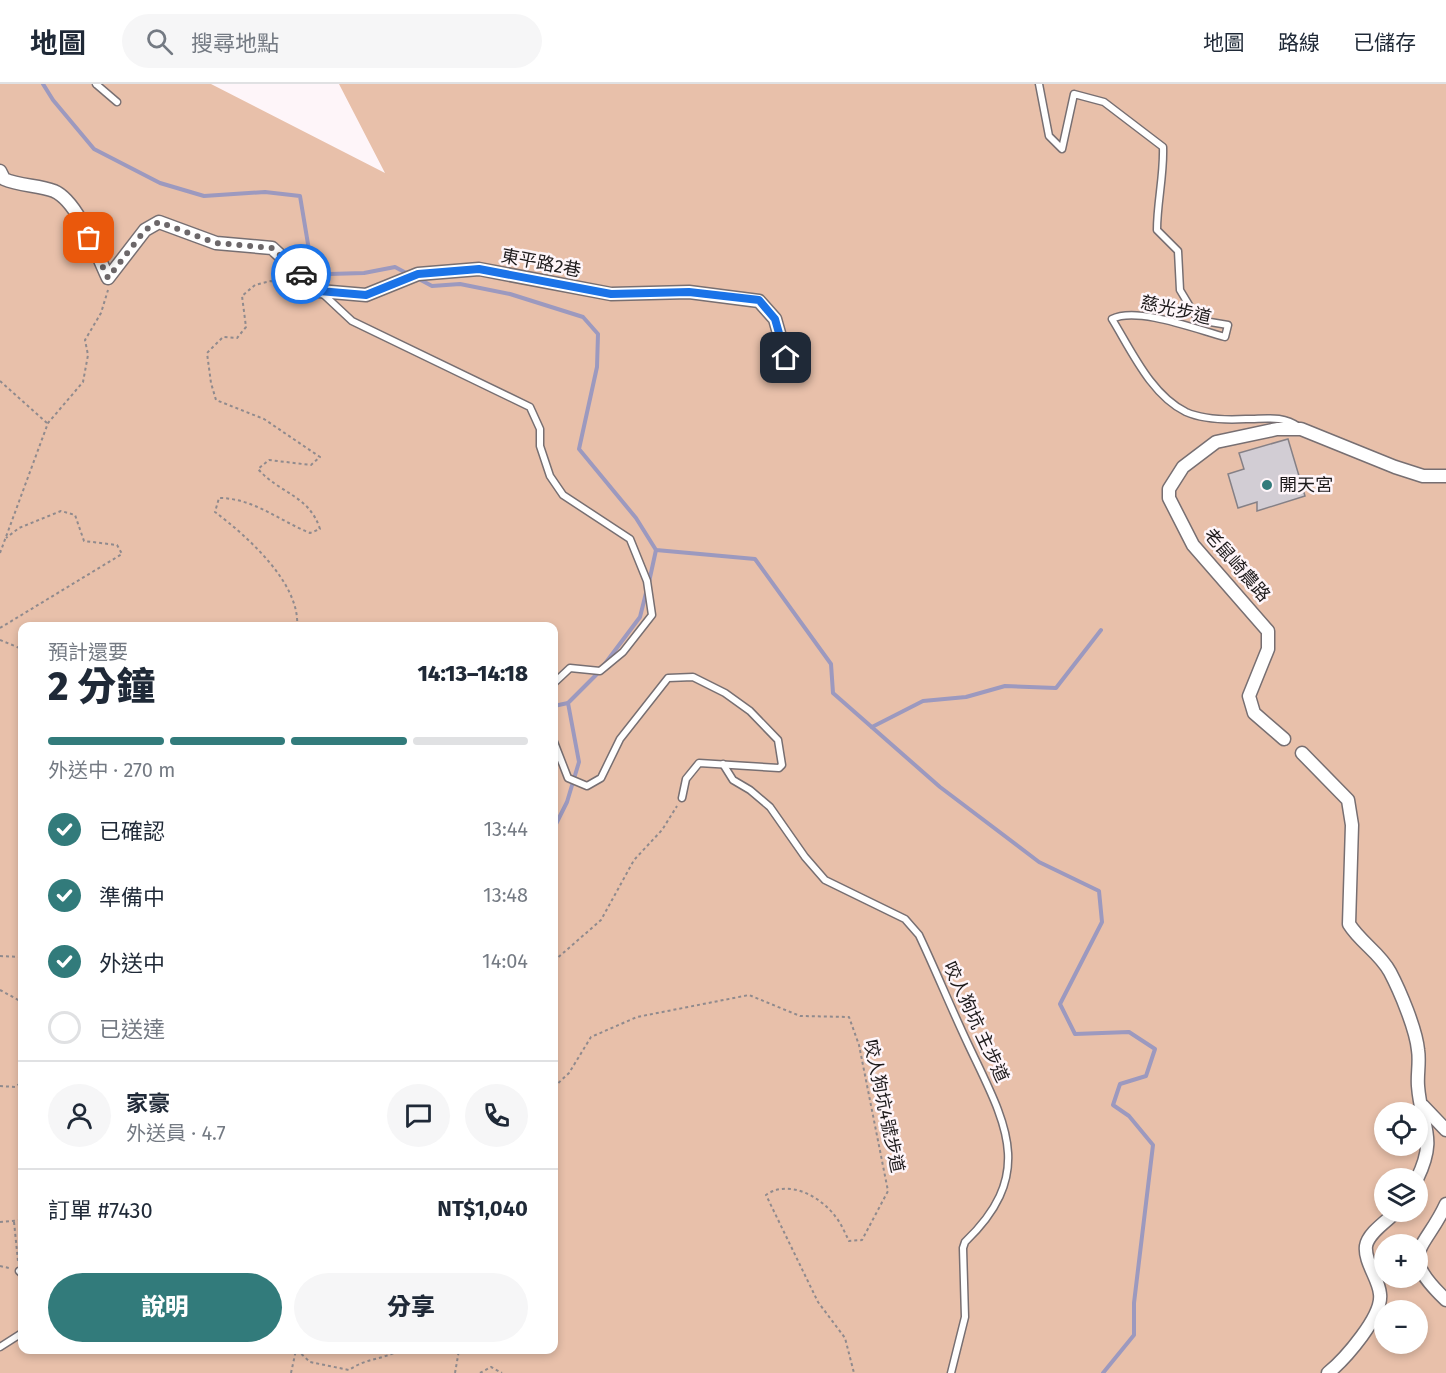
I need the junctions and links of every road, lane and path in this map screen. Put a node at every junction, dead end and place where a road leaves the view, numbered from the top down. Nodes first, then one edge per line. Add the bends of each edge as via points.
1 (96, 84) edge
2 (1039, 84) edge
3 (117, 102) dead end
4 (0, 171) edge
5 (108, 278) junction
6 (319, 291) junction
7 (786, 358) dead end
8 (0, 381) edge
9 (48, 423) junction
10 (1301, 429) junction
11 (1446, 476) edge
12 (6, 538) junction
13 (0, 553) edge
14 (296, 622) edge
15 (0, 628) edge
16 (0, 640) edge
17 (18, 647) edge
18 (558, 679) edge
19 (1284, 740) dead end
20 (558, 752) edge
21 (1302, 753) dead end
22 (723, 764) junction
23 (682, 798) joint
24 (0, 956) edge
25 (18, 957) edge
26 (558, 958) edge
27 (0, 990) edge
28 (18, 1000) edge
29 (558, 1083) edge
30 (18, 1085) edge
31 (0, 1086) edge
32 (1422, 1102) edge
33 (1428, 1111) edge
34 (1446, 1130) edge
35 (1446, 1204) edge
36 (18, 1221) edge
37 (0, 1222) edge
38 (14, 1222) junction
39 (1387, 1222) edge
40 (18, 1251) edge
41 (1446, 1300) edge
42 (18, 1336) edge
43 (0, 1347) edge
44 (296, 1354) edge
45 (301, 1354) edge
46 (393, 1354) edge
47 (458, 1354) edge
48 (291, 1373) edge
49 (455, 1373) edge
50 (480, 1373) edge
51 (502, 1373) edge
52 (854, 1373) edge
53 (951, 1373) edge
54 (1328, 1373) edge

1 - 3 lane
2 - 10 lane, 慈光步道 via 1049,136 1062,149 1074,94 1104,102 1163,147 1157,230 1178,251 1180,290 1198,320 1228,325 1225,337 1142,315 1119,315 1112,319 1133,355 1165,397 1186,412 1210,418 1282,418
4 - 5 street via 4,179 56,192 65,200 79,218
5 - 6 street via 145,230 159,222 216,243 272,248
5 - 9 path via 101,313 85,340 88,355 83,382
6 - 7 street, 東平路2巷 via 366,295 418,274 479,269 611,294 727,295 759,300 775,319
6 - 14 path via 295,294 271,281 255,285 242,296 246,327 237,338 223,337 207,353 216,400 264,419 320,457 311,465 268,460 258,470 315,513 320,529 310,533 277,515 230,498 219,498 215,512 255,545 276,572 291,596
6 - 18 lane via 352,321 530,407 540,429 540,446 550,476 563,495 630,539 647,581 652,615 623,652 600,671 570,668
8 - 9 path
9 - 12 path
10 - 11 street, 老鼠崎農路 via 1395,467 1423,476
10 - 19 street, 老鼠崎農路 via 1277,429 1216,442 1184,467 1169,489 1169,498 1193,545 1268,631 1268,649 1249,696 1254,713
12 - 13 path
12 - 15 path via 19,528 61,511 75,515 84,541 117,545 122,554
16 - 17 path
20 - 22 lane via 568,778 587,786 596,782 620,739 668,678 693,677 750,711 778,740 782,756 779,768
21 - 32 street via 1348,800 1353,825 1349,924 1390,972 1418,1050
22 - 23 lane via 699,763 686,779
22 - 53 lane, 咬人狗坑 主步道 via 733,780 770,807 825,880 905,919 919,935 1003,1117 1009,1166 1006,1183 992,1213 963,1248 965,1317
23 - 26 path via 662,830 634,860 601,920
24 - 25 path
27 - 28 path
29 - 52 path, 咬人狗坑4號步道 via 591,1037 637,1017 749,995 800,1016 849,1017 859,1045 888,1191 862,1240 849,1241 835,1216 816,1198 791,1188 774,1189 765,1195 819,1302 845,1338
30 - 31 path
33 - 34 street
35 - 41 street via 1418,1252 1423,1278
36 - 38 path
37 - 38 path
38 - 40 path
39 - 54 street via 1366,1244 1381,1295 1376,1317
42 - 43 lane
44 - 48 path
45 - 46 path via 310,1362 349,1370 364,1360 385,1359
47 - 49 path
50 - 51 path via 490,1367

